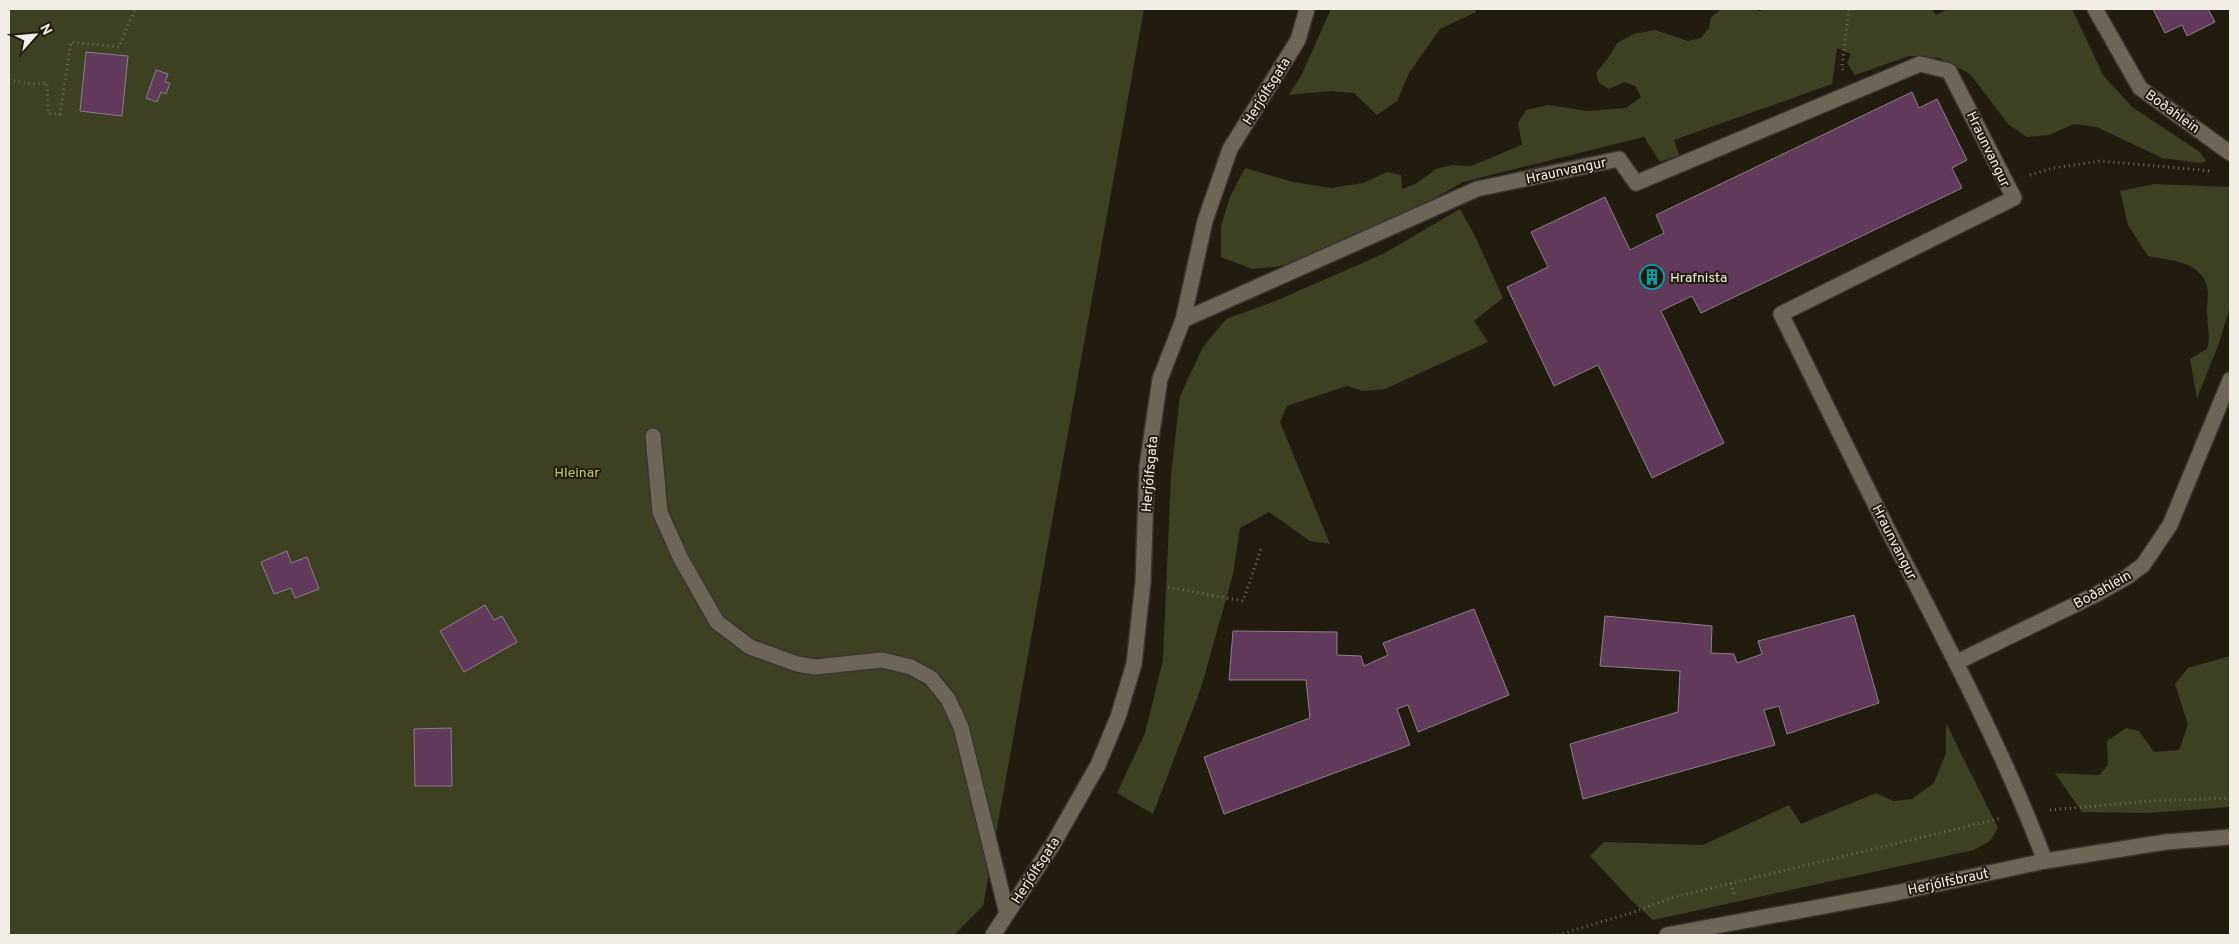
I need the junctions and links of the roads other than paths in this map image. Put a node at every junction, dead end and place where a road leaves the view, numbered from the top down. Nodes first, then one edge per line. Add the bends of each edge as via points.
1 (1306, 9) edge
2 (2095, 9) edge
3 (2230, 153) edge
4 (1183, 320) junction
5 (2230, 380) edge
6 (653, 436) dead end
7 (1957, 662) junction
8 (2230, 836) edge
9 (2045, 861) junction
10 (1007, 914) junction
11 (1677, 934) edge
12 (993, 935) edge

1 - 4 street, Herjólfsgata via 1298,40 1230,149 1205,221
2 - 3 street, Boðahlein via 2140,88
4 - 7 street, Hraunvangur via 1477,189 1620,159 1636,183 1920,64 1949,71 2014,198 1781,314
4 - 10 street, Herjólfsgata via 1160,379 1147,466 1143,582 1134,664 1118,717 1098,765 1053,844
5 - 7 street, Boðahlein via 2170,525 2143,565 2095,595
6 - 10 street via 660,512 681,559 717,622 750,647 797,664 815,667 882,660 911,668 931,678 948,699 962,727
7 - 9 street, Hraunvangur via 2027,812
8 - 9 street, Herjólfsbraut via 2166,842
9 - 11 street, Herjólfsbraut
10 - 12 street, Herjólfsgata

